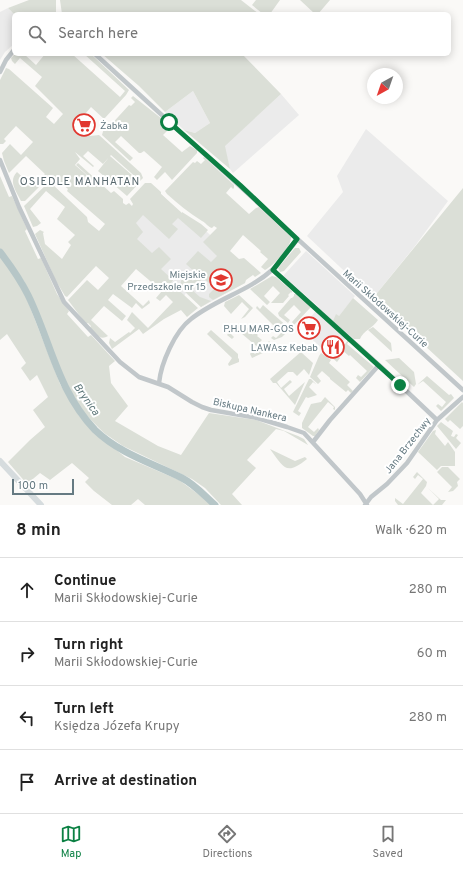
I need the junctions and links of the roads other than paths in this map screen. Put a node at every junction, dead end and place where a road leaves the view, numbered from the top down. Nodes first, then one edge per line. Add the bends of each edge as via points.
1 (12, 52) edge
2 (97, 56) edge
3 (0, 72) edge
4 (0, 160) edge
5 (297, 239) junction
6 (273, 270) junction
7 (379, 365) junction
8 (159, 383) junction
9 (463, 390) edge
10 (463, 397) edge
11 (437, 420) junction
12 (313, 442) junction
13 (0, 460) edge
14 (41, 505) edge
15 (366, 505) edge

1 - 3 street
2 - 5 street, Marii Skłodowskiej-Curie
4 - 8 street, Biskupa Nankera via 64,302 102,344 133,373
5 - 6 street
5 - 9 street, Marii Skłodowskiej-Curie
6 - 7 street
6 - 8 street via 187,322 167,354
7 - 11 street
7 - 12 street
8 - 12 street, Biskupa Nankera via 202,407 287,426 304,433
10 - 11 street, Jana Brzechwy
11 - 15 street, Jana Brzechwy via 406,463
12 - 15 street, Biskupa Nankera via 360,494
13 - 14 street

